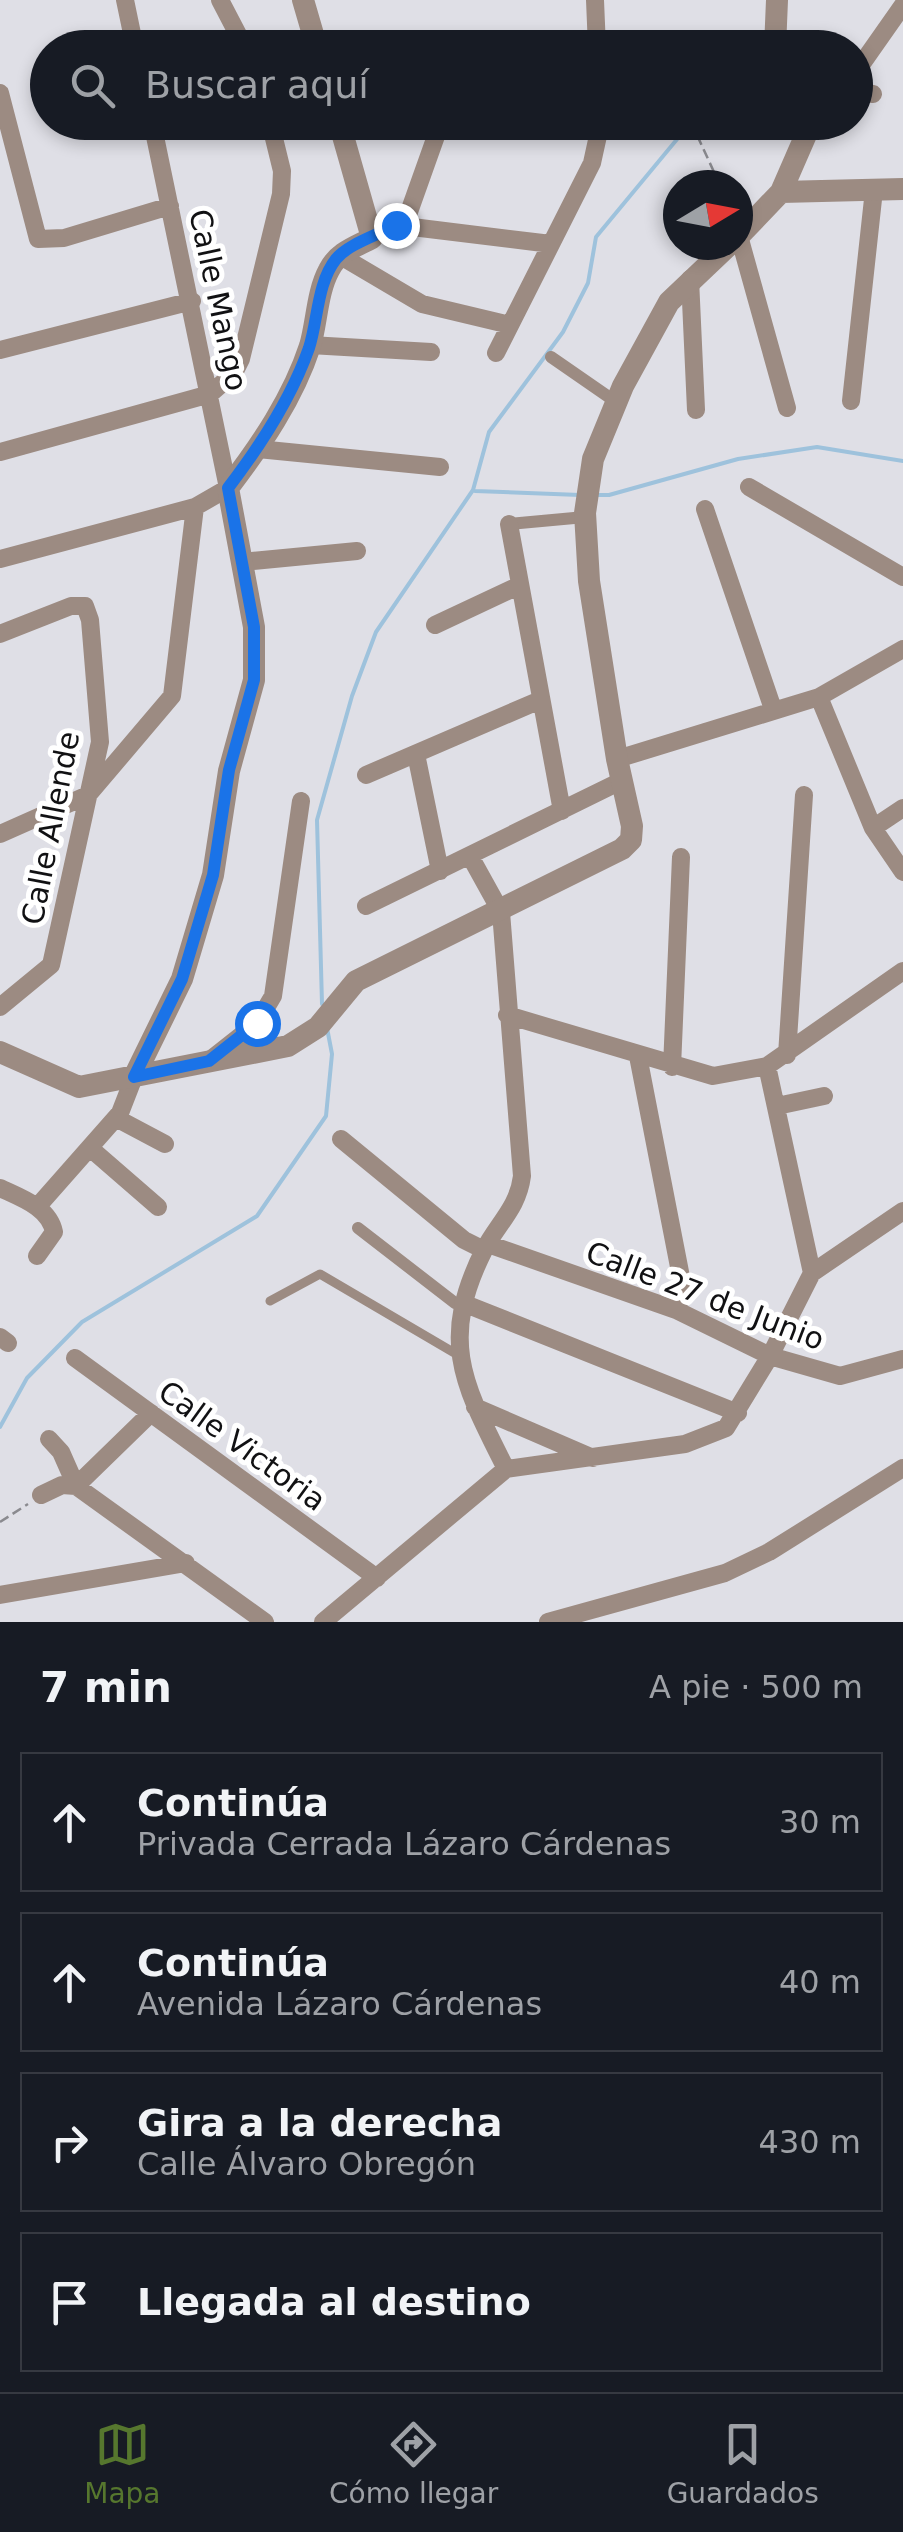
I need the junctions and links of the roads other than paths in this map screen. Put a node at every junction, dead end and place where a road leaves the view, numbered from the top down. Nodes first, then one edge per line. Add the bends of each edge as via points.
1 (125, 0) edge
2 (220, 0) edge
3 (596, 0) edge
4 (777, 0) edge
5 (309, 2) edge
6 (903, 4) edge
7 (131, 30) edge
8 (236, 30) edge
9 (313, 30) edge
10 (597, 30) edge
11 (776, 30) edge
12 (873, 47) edge
13 (0, 93) edge
14 (156, 140) edge
15 (274, 140) edge
16 (344, 140) edge
17 (435, 140) edge
18 (596, 140) edge
19 (802, 140) edge
20 (903, 189) edge
21 (874, 190) junction
22 (781, 192) junction
23 (170, 206) junction
24 (753, 221) edge
25 (396, 225) junction
26 (372, 238) junction
27 (551, 244) junction
28 (339, 255) junction
29 (712, 260) edge
30 (745, 260) edge
31 (690, 280) junction
32 (192, 301) junction
33 (510, 325) junction
34 (310, 345) junction
35 (0, 350) edge
36 (431, 352) dead end
37 (496, 353) dead end
38 (552, 357) dead end
39 (210, 394) junction
40 (851, 401) dead end
41 (616, 402) junction
42 (787, 408) dead end
43 (696, 410) dead end
44 (258, 449) junction
45 (0, 452) edge
46 (440, 467) dead end
47 (750, 487) dead end
48 (228, 488) junction
49 (196, 506) junction
50 (705, 509) dead end
51 (585, 515) junction
52 (509, 524) joint
53 (356, 551) dead end
54 (0, 559) edge
55 (242, 562) junction
56 (903, 577) edge
57 (518, 586) junction
58 (436, 625) dead end
59 (0, 634) edge
60 (903, 648) edge
61 (819, 696) junction
62 (538, 700) junction
63 (774, 709) junction
64 (416, 754) junction
65 (619, 770) junction
66 (366, 775) dead end
67 (88, 795) junction
68 (804, 795) dead end
69 (301, 802) dead end
70 (903, 808) edge
71 (562, 811) junction
72 (873, 828) junction
73 (0, 834) edge
74 (470, 856) junction
75 (681, 857) dead end
76 (440, 872) junction
77 (903, 872) edge
78 (366, 906) dead end
79 (501, 912) junction
80 (899, 973) edge
81 (903, 995) edge
82 (0, 1007) edge
83 (508, 1015) junction
84 (0, 1052) edge
85 (786, 1055) junction
86 (638, 1056) junction
87 (209, 1061) junction
88 (768, 1066) junction
89 (672, 1067) junction
90 (134, 1077) junction
91 (824, 1096) dead end
92 (777, 1106) junction
93 (116, 1118) junction
94 (341, 1139) dead end
95 (165, 1144) dead end
96 (90, 1148) junction
97 (0, 1188) edge
98 (38, 1206) junction
99 (158, 1207) dead end
100 (903, 1211) edge
101 (358, 1228) dead end
102 (486, 1247) junction
103 (37, 1256) dead end
104 (812, 1272) junction
105 (270, 1301) dead end
106 (463, 1303) junction
107 (676, 1310) junction
108 (458, 1355) junction
109 (770, 1356) junction
110 (75, 1358) dead end
111 (903, 1359) edge
112 (475, 1406) junction
113 (151, 1413) junction
114 (738, 1413) junction
115 (48, 1439) dead end
116 (593, 1458) junction
117 (903, 1468) edge
118 (506, 1469) junction
119 (76, 1486) junction
120 (41, 1495) road end
121 (186, 1562) junction
122 (377, 1578) junction
123 (0, 1595) edge
124 (264, 1622) edge
125 (323, 1622) edge
126 (548, 1622) edge

1 - 7 street
2 - 8 street
3 - 10 street
4 - 11 street
5 - 9 street
6 - 12 street
13 - 23 street via 33,232 45,242
14 - 23 street, Calle Mango
15 - 39 street via 282,194 241,359
16 - 26 street
17 - 25 street via 409,212
18 - 27 street via 592,163
19 - 22 street
20 - 21 street
21 - 22 street
21 - 40 street
22 - 24 street
23 - 32 street, Calle Mango
25 - 26 street
25 - 27 street
26 - 28 street
27 - 33 street
28 - 33 street via 422,304
28 - 34 street via 327,272
29 - 31 street
30 - 42 street
31 - 41 street via 669,302
31 - 43 street
32 - 35 street
32 - 39 street, Calle Mango
33 - 37 street
34 - 36 street
34 - 44 street
38 - 41 street
39 - 45 street
39 - 48 street, Calle Mango
41 - 51 street via 593,459
44 - 46 street
44 - 48 street
47 - 56 street
48 - 49 street
48 - 55 street
49 - 54 street
49 - 67 street via 177,684 166,706
50 - 63 street
51 - 52 street
51 - 65 street
52 - 57 street
53 - 55 street
55 - 90 street via 254,627 254,680 229,770 213,875 182,979
57 - 58 street
57 - 62 street
59 - 67 street, Calle Allende via 71,606 89,612 101,726
60 - 61 street
61 - 63 street
61 - 72 street
62 - 64 street
62 - 71 street
63 - 65 street
64 - 66 street
64 - 76 street
65 - 71 street
65 - 79 street via 631,840
67 - 73 street
67 - 82 street, Calle Allende via 52,964
68 - 85 street
69 - 87 street via 273,996 257,1023
70 - 72 street
71 - 74 street
72 - 77 street
74 - 76 street
74 - 79 street
75 - 89 street
76 - 78 street
79 - 83 street
79 - 87 street via 356,981 318,1027 288,1046
80 - 81 street
80 - 85 street
83 - 86 street
83 - 102 street via 522,1176 520,1195
84 - 90 street via 79,1087
85 - 88 street
86 - 89 street
86 - 107 street via 681,1277
87 - 90 street
88 - 89 street via 712,1076
88 - 92 street
90 - 93 street
91 - 92 street
92 - 104 street
93 - 95 street
93 - 96 street
94 - 102 street, Calle 27 de Junio
96 - 98 street
96 - 99 street
97 - 98 street
98 - 103 street via 54,1228
100 - 104 street
101 - 106 street
102 - 106 street
102 - 107 street, Calle 27 de Junio
104 - 109 street
105 - 108 lane via 320,1274
106 - 108 street
106 - 114 street
107 - 109 street, Calle 27 de Junio
108 - 112 street
109 - 111 street, Calle 27 de Junio via 840,1376
109 - 114 street
110 - 113 street, Calle Victoria
112 - 116 street
112 - 118 street
113 - 119 street
113 - 122 street, Calle Victoria
114 - 116 street via 710,1438
115 - 119 street
116 - 118 street
117 - 126 street via 725,1573
118 - 122 street
119 - 120 street
119 - 121 street
121 - 123 street
121 - 124 street
122 - 125 street

